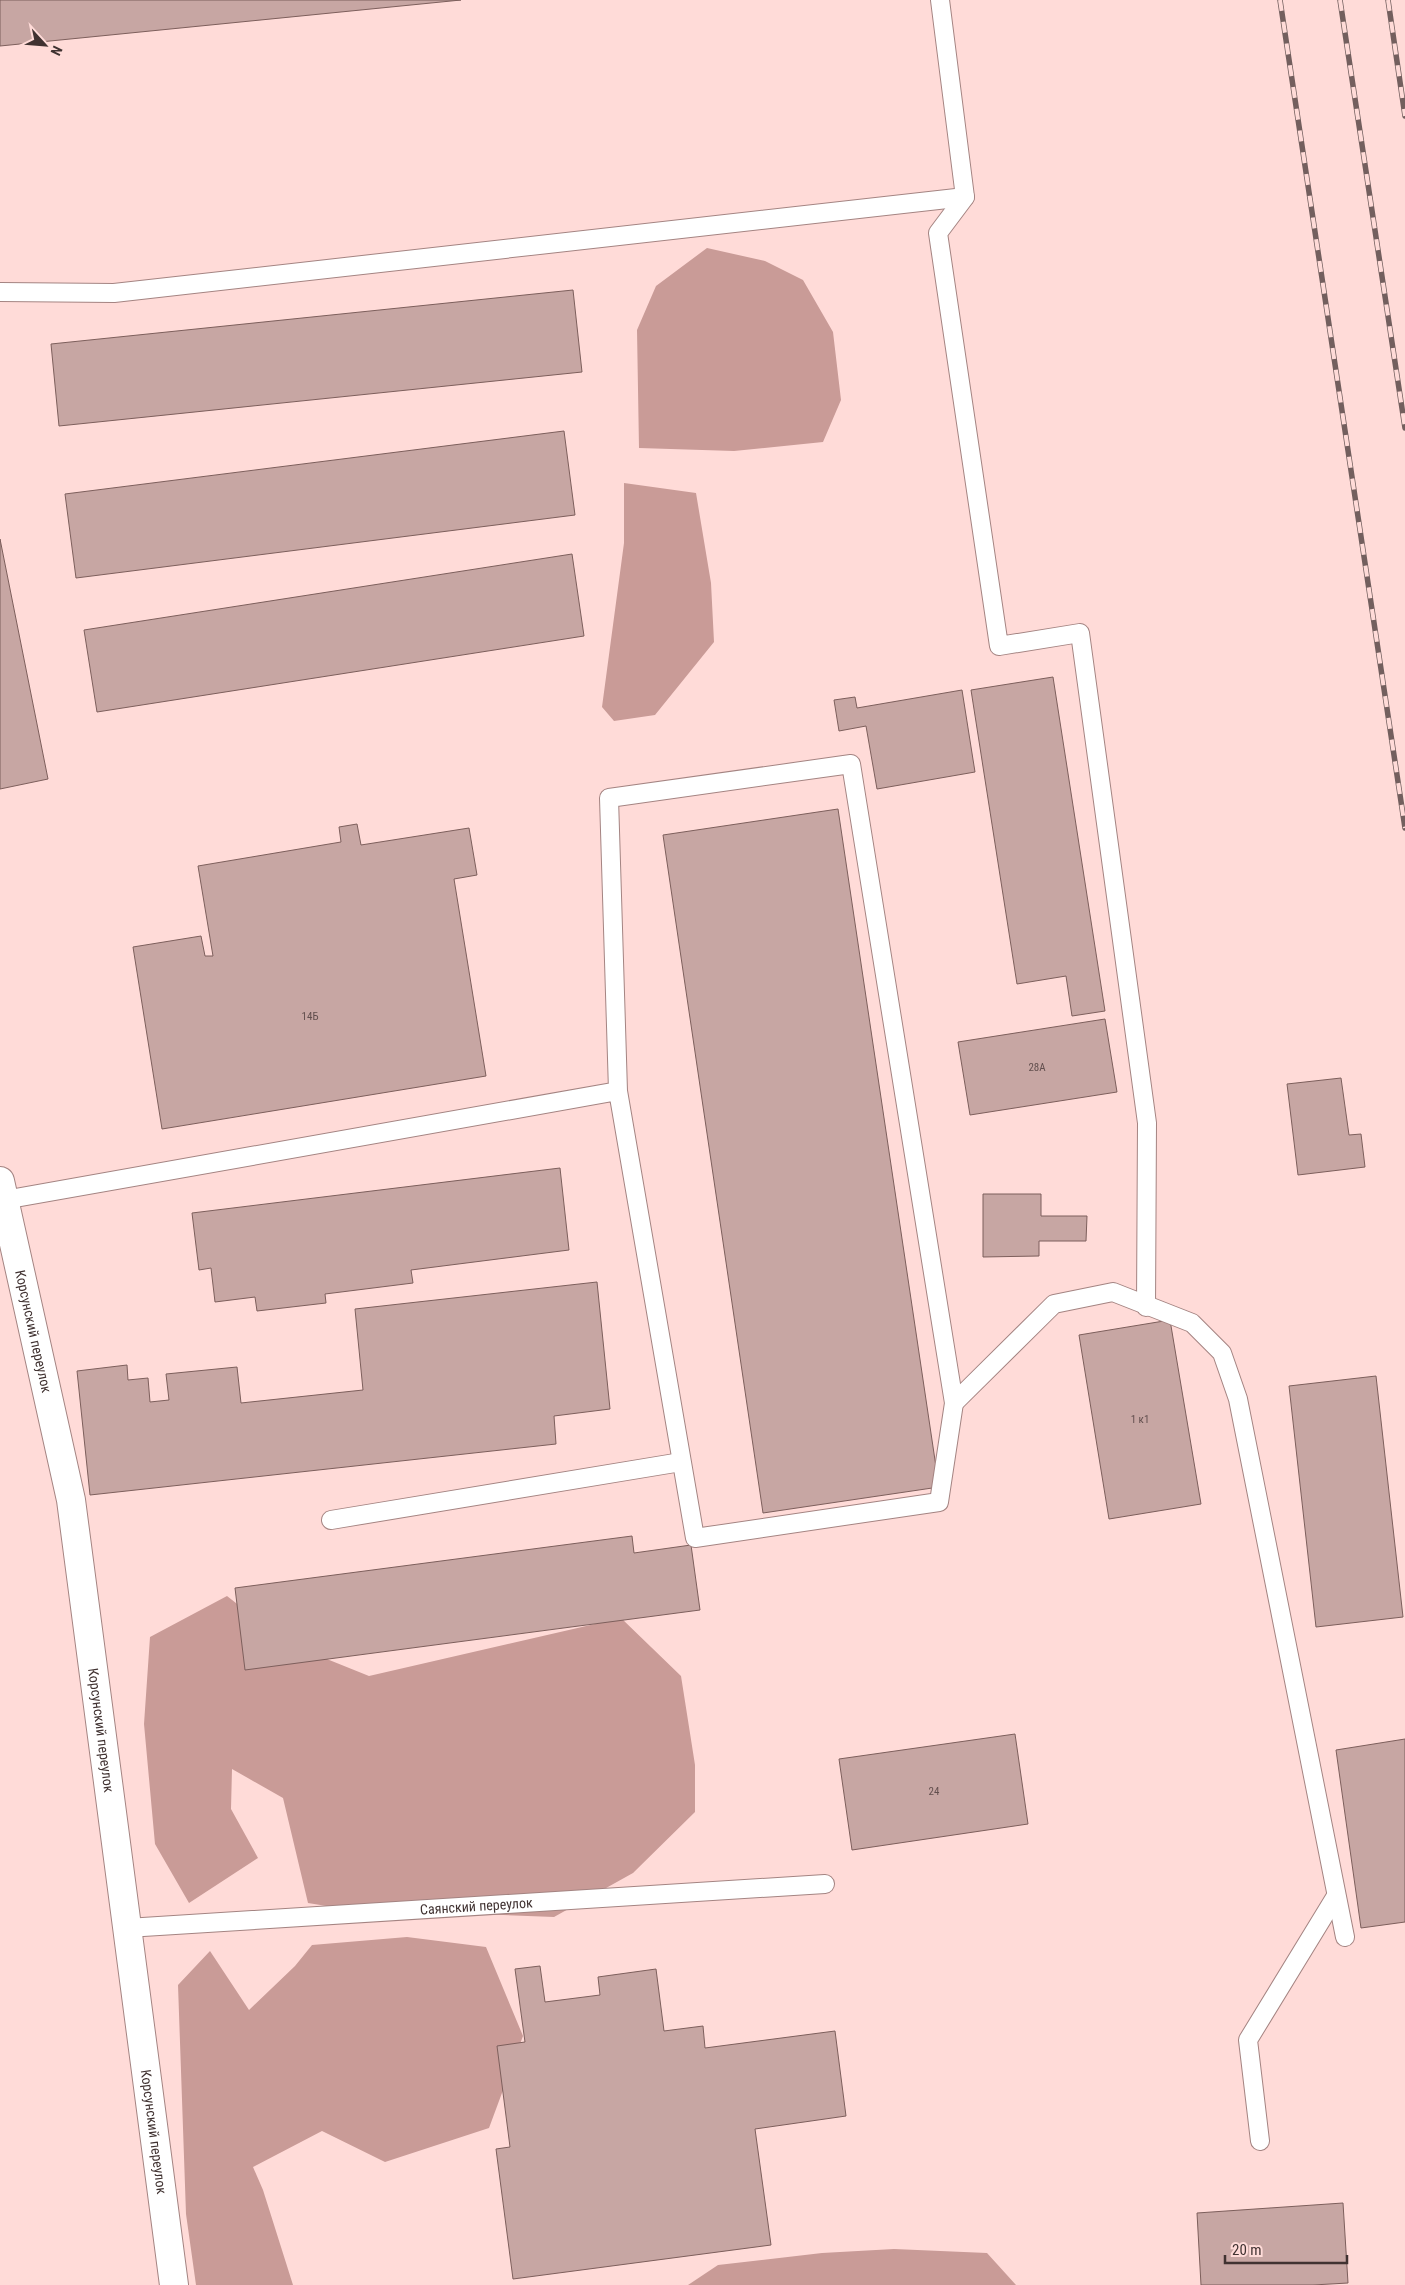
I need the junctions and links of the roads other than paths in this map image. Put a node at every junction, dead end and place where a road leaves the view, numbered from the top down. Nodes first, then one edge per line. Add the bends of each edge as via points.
1 (940, 0) edge
2 (965, 196) junction
3 (0, 292) edge
4 (618, 1091) junction
5 (2, 1191) edge
6 (1146, 1307) junction
7 (954, 1403) junction
8 (681, 1462) junction
9 (330, 1520) dead end
10 (825, 1884) dead end
11 (1336, 1896) junction
12 (127, 1928) junction
13 (1345, 1937) dead end
14 (1260, 2141) dead end
15 (174, 2285) edge

1 - 2 lane
2 - 3 lane via 114,293
2 - 6 lane via 938,233 999,646 1080,633 1147,1123
4 - 5 lane
4 - 7 lane via 609,798 851,764
4 - 8 lane
5 - 12 street, Корсунский переулок via 71,1500
6 - 7 lane via 1113,1292 1054,1304
6 - 11 lane via 1192,1323 1222,1352 1238,1399
7 - 8 lane via 939,1502 695,1538
8 - 9 lane
10 - 12 lane, Саянский переулок
11 - 13 lane
11 - 14 lane via 1248,2040
12 - 15 street, Корсунский переулок

